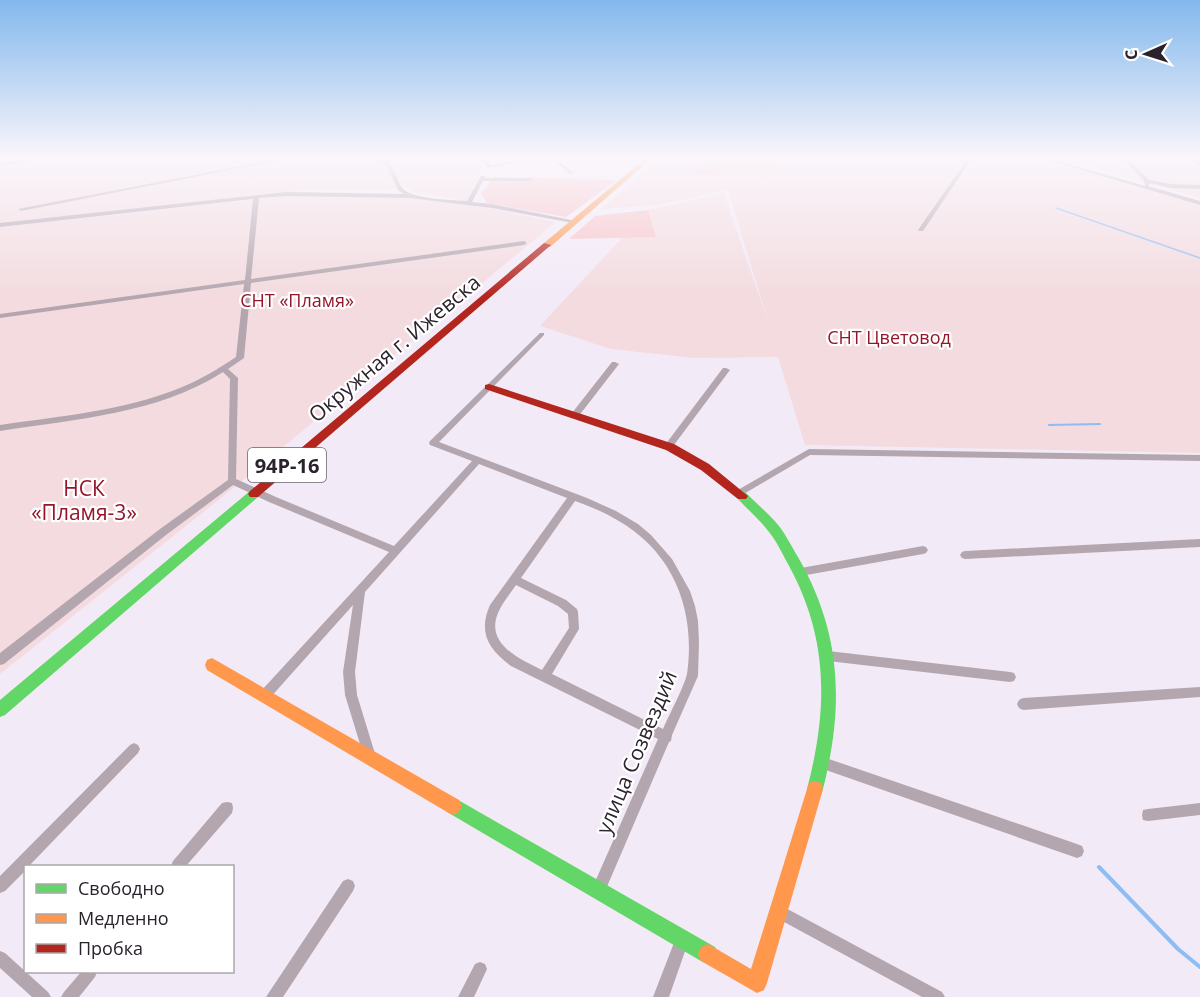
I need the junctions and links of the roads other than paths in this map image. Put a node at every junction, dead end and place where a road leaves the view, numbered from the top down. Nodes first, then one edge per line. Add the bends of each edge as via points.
1 (45, 205) edge
2 (187, 205) edge
3 (255, 205) edge
4 (478, 205) edge
5 (593, 205) edge
6 (938, 205) edge
7 (21, 209) dead end
8 (573, 221) junction
9 (0, 225) edge
10 (921, 230) dead end
11 (525, 243) dead end
12 (248, 283) junction
13 (0, 316) edge
14 (542, 334) dead end
15 (615, 364) dead end
16 (224, 369) junction
17 (726, 370) dead end
18 (489, 387) junction
19 (576, 415) junction
20 (0, 428) edge
21 (668, 447) junction
22 (1200, 458) edge
23 (478, 460) junction
24 (232, 481) junction
25 (254, 493) junction
26 (739, 493) junction
27 (573, 496) junction
28 (1200, 543) edge
29 (923, 550) dead end
30 (396, 551) junction
31 (965, 555) dead end
32 (801, 572) junction
33 (514, 579) junction
34 (360, 590) junction
35 (828, 656) junction
36 (0, 660) edge
37 (212, 665) dead end
38 (544, 676) junction
39 (1010, 677) dead end
40 (1200, 692) edge
41 (265, 695) junction
42 (1023, 704) dead end
43 (0, 710) edge
44 (667, 737) junction
45 (134, 749) dead end
46 (370, 757) junction
47 (823, 763) junction
48 (227, 808) dead end
49 (1200, 809) edge
50 (1148, 815) dead end
51 (1077, 851) dead end
52 (180, 865) edge
53 (0, 886) edge
54 (348, 886) dead end
55 (598, 891) junction
56 (780, 912) junction
57 (682, 940) junction
58 (0, 958) edge
59 (480, 969) dead end
60 (89, 973) edge
61 (43, 997) edge
62 (69, 997) edge
63 (274, 997) edge
64 (466, 997) edge
65 (661, 997) edge
66 (937, 997) edge

1 - 7 street
2 - 9 street
3 - 12 street
4 - 8 street
5 - 8 street, Окружная г. Ижевска / 94Р-16
6 - 10 street
8 - 25 street, Окружная г. Ижевска / 94Р-16
11 - 12 street
12 - 13 street
12 - 16 street via 240,358
14 - 18 street
15 - 19 street
16 - 20 street via 141,405
16 - 24 street via 234,378
17 - 21 street
18 - 19 street
18 - 23 street, улица Созвездий via 434,444
19 - 21 street
21 - 26 street via 705,467
22 - 26 street via 809,452
23 - 27 street, улица Созвездий
23 - 30 street
24 - 25 street
24 - 36 street
25 - 30 street
25 - 43 street, Окружная г. Ижевска / 94Р-16
26 - 32 street via 772,526
27 - 33 street
27 - 44 street, улица Созвездий via 621,518 652,541 685,595 693,619 692,676
28 - 31 street
29 - 32 street
30 - 34 street
32 - 35 street via 817,608
33 - 38 street via 489,618 489,633 506,656
33 - 38 street via 573,612 574,629
34 - 41 street
34 - 46 street via 349,672 351,695
35 - 39 street
35 - 47 street via 831,707
37 - 41 street
38 - 44 street
40 - 42 street
41 - 46 street
44 - 55 street, улица Созвездий
45 - 53 street
46 - 55 street
47 - 51 street
47 - 56 street
48 - 52 street
49 - 50 street
54 - 63 street
55 - 57 street
56 - 57 street via 758,984
56 - 66 street
57 - 65 street
58 - 61 street
59 - 64 street
60 - 62 street

